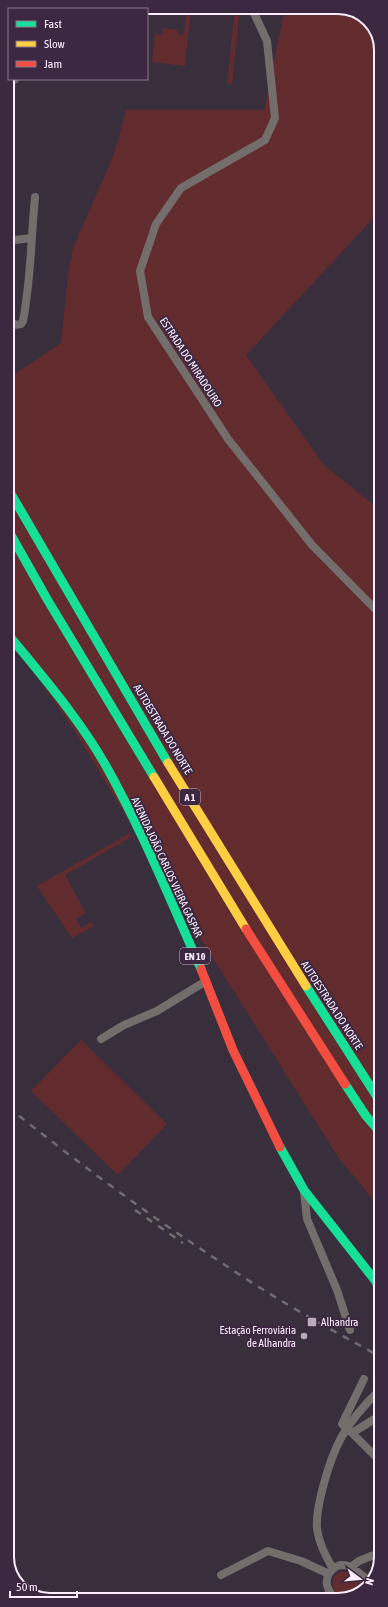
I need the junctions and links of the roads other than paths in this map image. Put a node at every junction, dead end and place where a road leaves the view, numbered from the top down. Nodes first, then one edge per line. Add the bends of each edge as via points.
1 (254, 14) edge
2 (35, 197) dead end
3 (31, 238) junction
4 (14, 239) edge
5 (14, 324) edge
6 (14, 500) edge
7 (14, 540) edge
8 (374, 610) edge
9 (14, 641) edge
10 (206, 982) junction
11 (101, 1039) dead end
12 (374, 1092) edge
13 (374, 1125) edge
14 (304, 1190) junction
15 (374, 1279) edge
16 (350, 1330) dead end
17 (364, 1378) dead end
18 (374, 1397) edge
19 (374, 1419) edge
20 (352, 1433) junction
21 (374, 1455) edge
22 (374, 1555) edge
23 (350, 1567) junction
24 (331, 1571) junction
25 (221, 1575) dead end
26 (366, 1579) edge
27 (331, 1593) edge

1 - 8 street, ESTRADA DO MIRADOURO via 266,41 275,118 265,140 181,188 156,224 140,271 148,317 228,439 312,546
2 - 3 street
3 - 4 street
3 - 5 street via 28,295 23,321 21,324
6 - 12 main road, AUTOESTRADA DO NORTE / A 1 via 64,589 287,958
7 - 13 main road, A 1 via 274,975
9 - 10 main road, AVENIDA JOÃO CARLOS VIEIRA GASPAR / EN 10 via 71,712 106,766 158,872
10 - 11 street via 157,1011 124,1025
10 - 14 main road, AVENIDA JOÃO CARLOS VIEIRA GASPAR / EN 10 via 233,1050 286,1159
14 - 15 main road, AVENIDA JOÃO CARLOS VIEIRA GASPAR / EN 10
14 - 16 street via 307,1219 337,1290
17 - 20 street via 342,1424
18 - 24 street via 347,1429 336,1449 318,1512 318,1530
19 - 20 street
20 - 21 street
22 - 23 street
23 - 24 street via 341,1566
23 - 26 street
24 - 25 street via 268,1551
24 - 27 street via 327,1586

